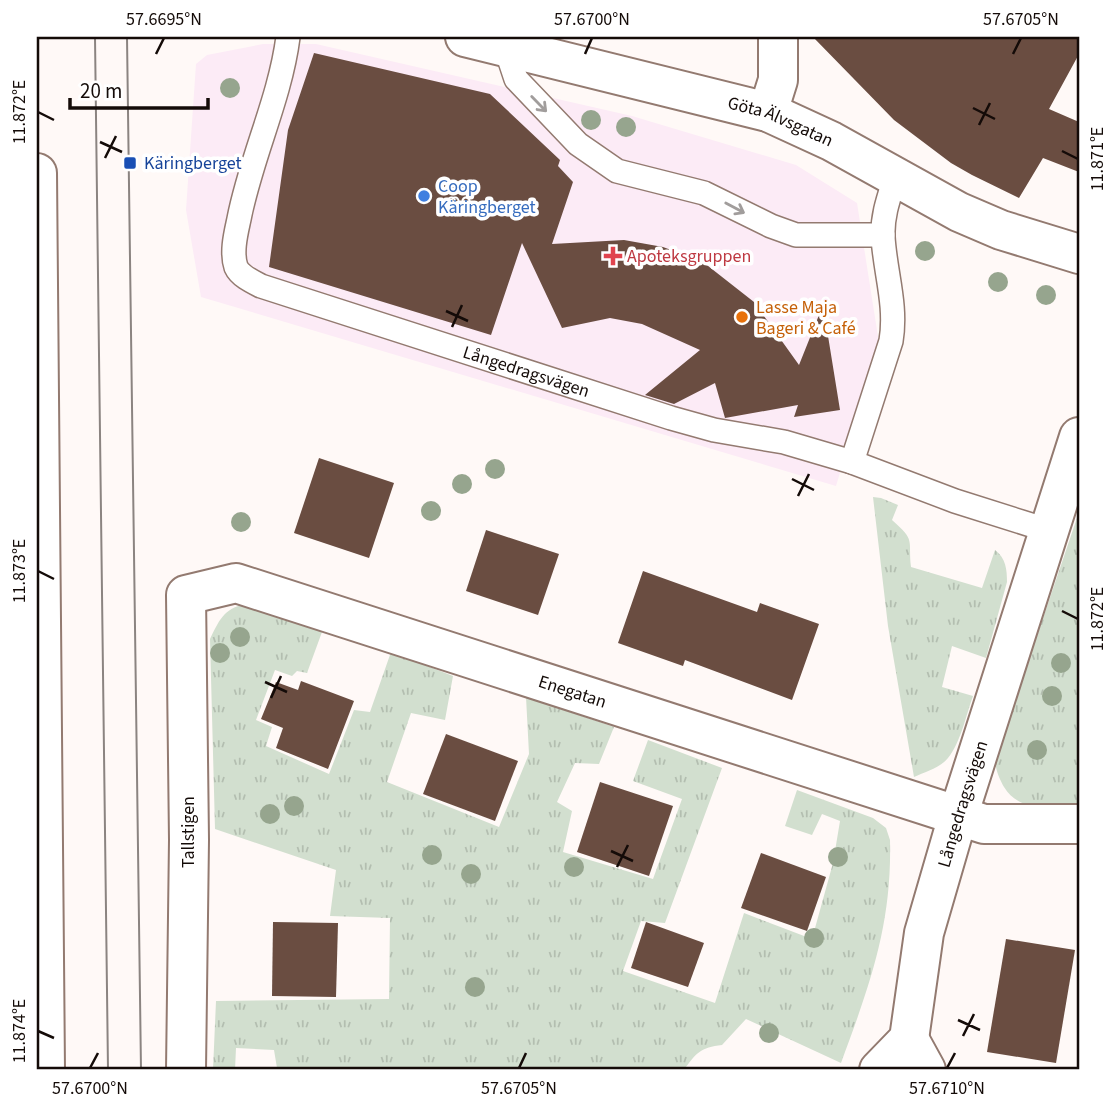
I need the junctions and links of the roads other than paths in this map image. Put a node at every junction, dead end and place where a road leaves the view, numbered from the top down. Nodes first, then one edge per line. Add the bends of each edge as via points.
1 (288, 37) edge
2 (465, 37) edge
3 (778, 37) edge
4 (505, 46) junction
5 (768, 112) junction
6 (37, 173) edge
7 (895, 178) junction
8 (883, 235) junction
9 (1079, 254) edge
10 (1079, 437) edge
11 (852, 462) junction
12 (1050, 531) junction
13 (186, 595) joint
14 (958, 816) junction
15 (1079, 824) edge
16 (917, 1054) edge
17 (45, 1070) edge
18 (186, 1070) edge
19 (879, 1070) edge

1 - 11 lane, Långedragsvägen via 234,243 236,267 246,277 261,286 647,410
2 - 4 street, Göta Älvsgatan
3 - 5 street via 778,80
4 - 5 street, Göta Älvsgatan
4 -> 8 lane via 516,79 578,145 617,171 704,193 796,235
5 - 7 street, Göta Älvsgatan
6 - 17 street
7 - 8 lane
7 - 9 street, Göta Älvsgatan via 1001,230
8 - 11 lane via 894,322
10 - 12 street, Långedragsvägen
11 - 12 lane, Långedragsvägen
12 - 14 street, Långedragsvägen
13 - 14 street, Enegatan via 236,583
13 - 18 street, Tallstigen
14 - 15 street, Enegatan via 984,824
14 - 16 street, Långedragsvägen via 924,933
16 - 19 street, Långedragsvägen

